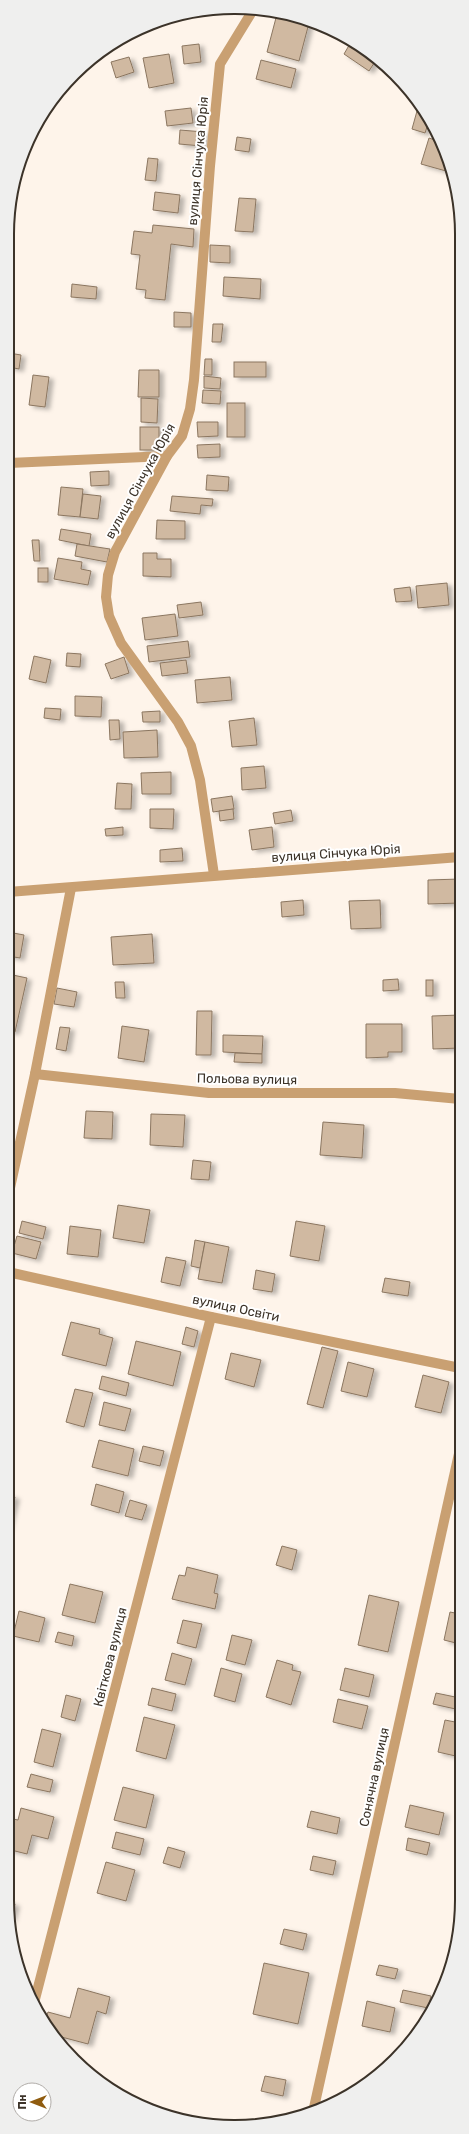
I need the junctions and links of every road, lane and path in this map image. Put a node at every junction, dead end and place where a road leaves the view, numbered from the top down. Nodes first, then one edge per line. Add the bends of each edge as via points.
1 (250, 14) edge
2 (167, 456) junction
3 (14, 463) edge
4 (455, 857) edge
5 (214, 875) junction
6 (71, 888) junction
7 (14, 892) edge
8 (35, 1074) junction
9 (455, 1099) edge
10 (14, 1170) edge
11 (14, 1273) edge
12 (211, 1317) junction
13 (455, 1367) edge
14 (455, 1472) edge
15 (36, 1995) edge
16 (315, 2105) edge

1 - 2 street, вулиця Сінчука Юрія via 220,64 194,380 190,409 182,436
2 - 3 street
2 - 5 street, вулиця Сінчука Юрія via 115,552 108,575 106,597 109,616 121,643 178,722 191,746 200,780
4 - 5 street, вулиця Сінчука Юрія
5 - 6 street, вулиця Сінчука Юрія
6 - 7 street, вулиця Сінчука Юрія
6 - 8 street
8 - 9 street, Польова вулиця via 209,1093 395,1093
8 - 10 street
11 - 12 street, вулиця Освіти
12 - 13 street, вулиця Освіти
12 - 15 street, Квіткова вулиця
14 - 16 street, Сонячна вулиця

